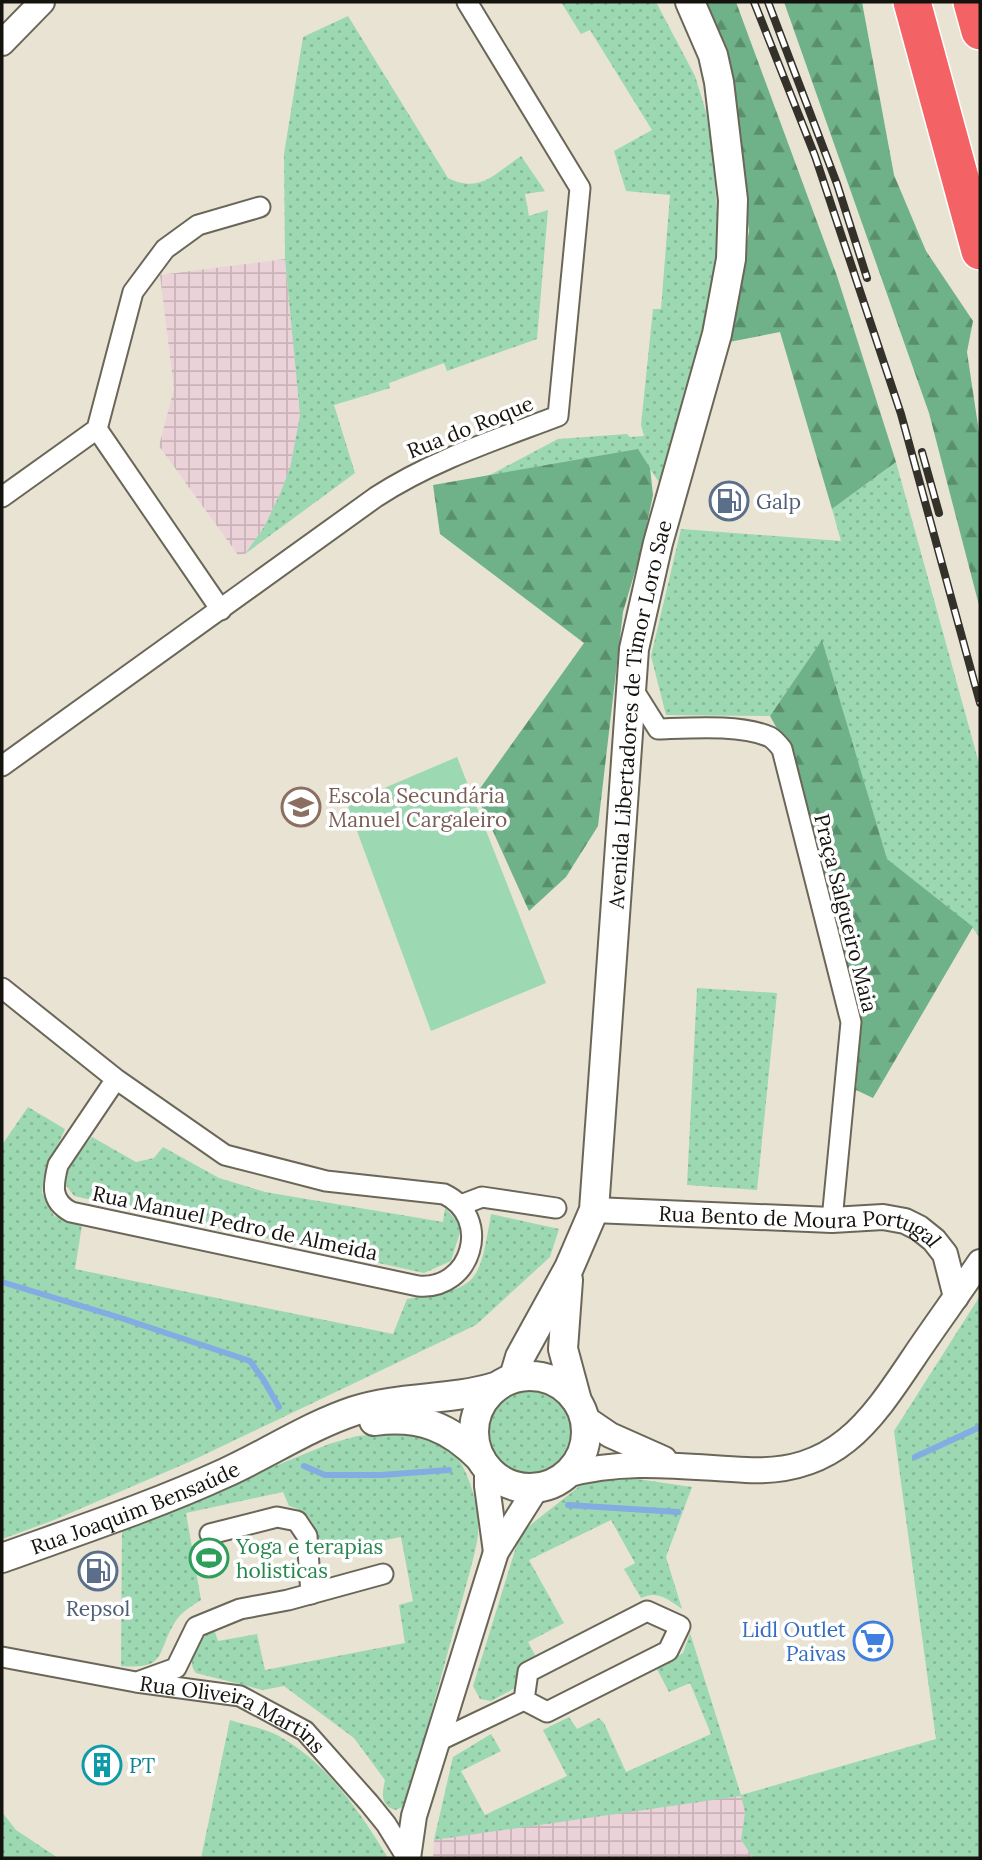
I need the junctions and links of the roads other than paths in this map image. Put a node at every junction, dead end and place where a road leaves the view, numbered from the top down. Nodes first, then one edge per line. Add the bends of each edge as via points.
1 (42, 2) edge
2 (467, 2) edge
3 (669, 2) edge
4 (690, 2) edge
5 (912, 2) edge
6 (972, 2) edge
7 (980, 31) edge
8 (2, 43) edge
9 (730, 164) junction
10 (260, 207) dead end
11 (980, 251) edge
12 (97, 429) junction
13 (2, 497) edge
14 (221, 610) junction
15 (631, 686) junction
16 (2, 766) edge
17 (2, 988) edge
18 (116, 1079) junction
19 (461, 1205) junction
20 (556, 1208) dead end
21 (594, 1210) junction
22 (832, 1220) junction
23 (980, 1262) edge
24 (569, 1268) junction
25 (956, 1297) junction
26 (505, 1382) junction
27 (581, 1409) junction
28 (265, 1454) junction
29 (484, 1464) junction
30 (681, 1466) junction
31 (566, 1475) junction
32 (537, 1488) junction
33 (210, 1534) dead end
34 (496, 1552) junction
35 (2, 1558) edge
36 (383, 1574) dead end
37 (311, 1594) junction
38 (2, 1657) edge
39 (136, 1682) junction
40 (524, 1700) junction
41 (438, 1741) junction
42 (407, 1858) edge

1 - 8 street
2 - 14 street, Rua do Roque via 580,188 558,416 407,476
3 - 9 main road, Avenida Libertadores de Timor Loro Sae via 701,64
4 - 9 main road, Avenida Libertadores de Timor Loro Sae via 713,55
5 - 11 highway
6 - 7 highway
9 - 15 main road, Avenida Libertadores de Timor Loro Sae via 733,230 727,288 658,543 634,649
10 - 12 street via 198,225 165,249 132,292
12 - 13 street
12 - 14 street
14 - 16 street, Rua do Roque
15 - 21 main road, Avenida Libertadores de Timor Loro Sae
15 - 22 street, Praça Salgueiro Maia via 658,729 710,727 760,734 773,738 782,749 851,1022
17 - 18 street
18 - 19 street via 225,1155 326,1181 444,1194
18 - 19 street, Rua Manuel Pedro de Almeida via 58,1165 54,1196 71,1212 430,1287 458,1274 465,1260 472,1233
19 - 20 street via 482,1197
21 - 22 street, Rua Bento de Moura Portugal
21 - 24 main road, Avenida Libertadores de Timor Loro Sae
22 - 25 street, Rua Bento de Moura Portugal via 883,1217 919,1228 945,1254
23 - 25 street
24 - 26 main road, Avenida Libertadores de Timor Loro Sae
24 - 27 main road, Avenida Libertadores de Timor Loro Sae via 563,1349
25 - 30 street via 879,1410 836,1448 813,1462 779,1470
26 - 27 main road via 537,1376 552,1380 569,1391
26 - 28 main road, Rua Joaquim Bensaúde via 474,1394 358,1410
26 - 29 main road via 481,1404 475,1419 474,1440
27 - 30 street via 610,1435
27 - 31 main road via 586,1436 582,1455
28 - 29 main road, Rua Joaquim Bensaúde via 366,1422 405,1419 446,1430
28 - 35 main road, Rua Joaquim Bensaúde via 147,1506
29 - 32 main road via 502,1480
29 - 34 street
30 - 31 street via 629,1464
31 - 32 main road
32 - 34 street
33 - 37 street via 277,1517 297,1521 307,1536
34 - 41 street
36 - 37 street
37 - 39 street via 240,1609 196,1627 176,1668
38 - 39 street, Rua Oliveira Martins
39 - 42 street, Rua Oliveira Martins via 240,1696 305,1731 386,1824
40 - 40 street via 548,1712 668,1651 680,1626 647,1611 528,1672
40 - 41 street
41 - 42 street via 414,1816

